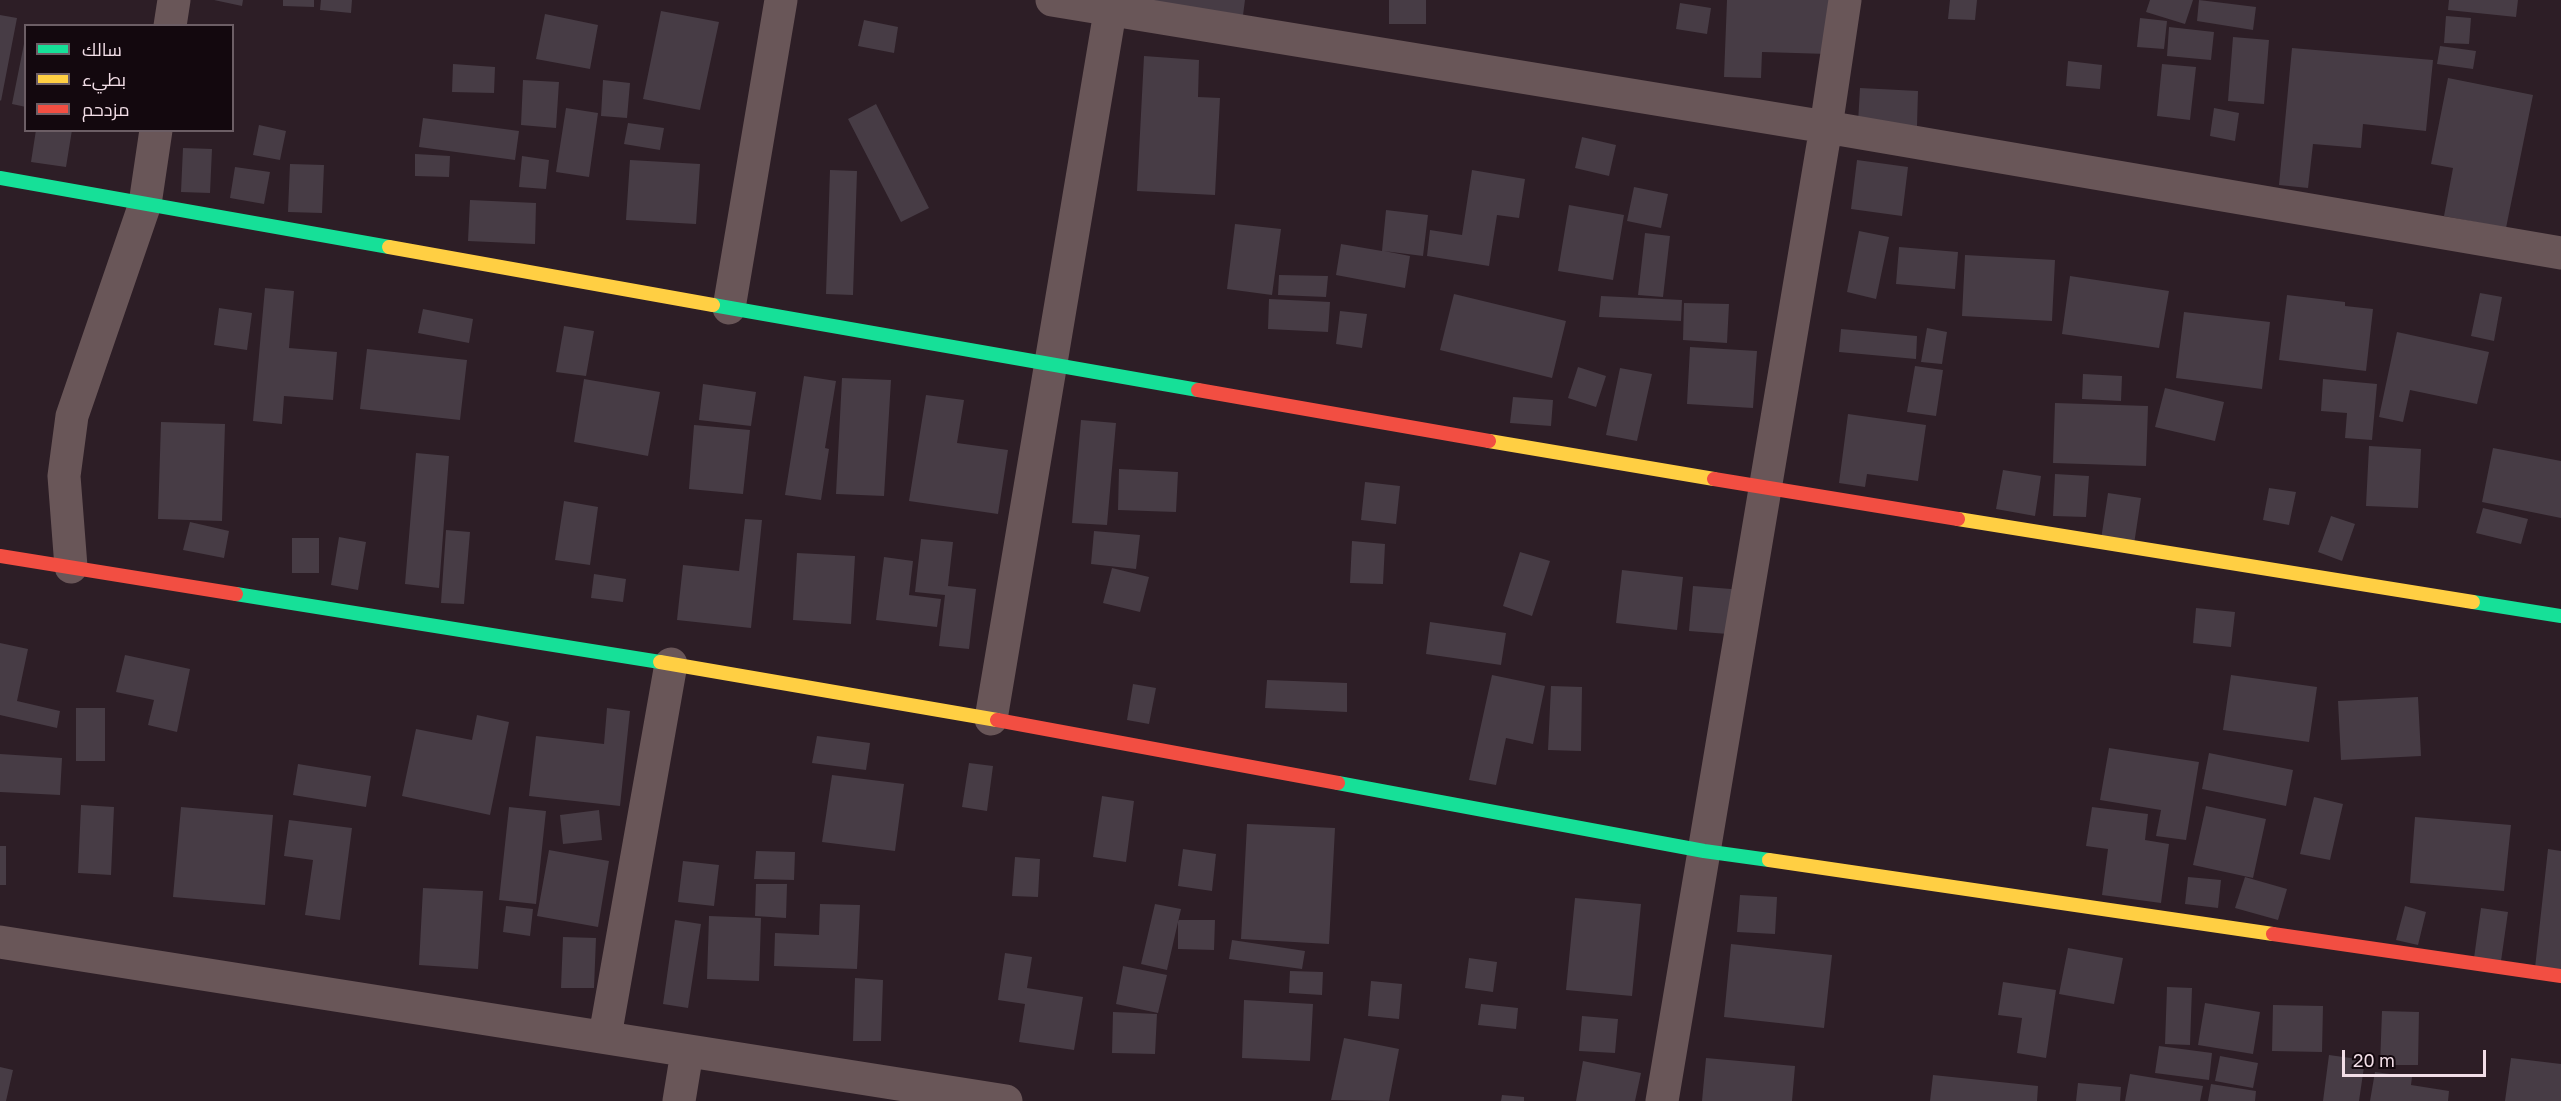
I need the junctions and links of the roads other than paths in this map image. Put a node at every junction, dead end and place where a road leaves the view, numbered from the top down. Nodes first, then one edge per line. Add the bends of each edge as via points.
1 (174, 0) edge
2 (781, 0) edge
3 (1053, 0) edge
4 (1845, 0) edge
5 (1111, 5) edge
6 (170, 24) edge
7 (1826, 127) junction
8 (156, 132) edge
9 (0, 178) edge
10 (146, 204) junction
11 (2561, 254) edge
12 (729, 308) junction
13 (1050, 365) junction
14 (1764, 488) junction
15 (0, 556) edge
16 (71, 567) junction
17 (2561, 615) edge
18 (671, 664) junction
19 (992, 719) junction
20 (1704, 851) junction
21 (0, 942) edge
22 (2561, 976) edge
23 (605, 1036) junction
24 (687, 1052) junction
25 (679, 1101) edge
26 (1006, 1101) edge
27 (1662, 1101) edge

1 - 6 street
2 - 12 street
3 - 5 street
4 - 7 street
5 - 7 street
5 - 13 street
7 - 11 street
7 - 14 street
8 - 10 street
9 - 10 street
10 - 12 street
10 - 16 street via 72,416 64,476
12 - 13 street
13 - 14 street
13 - 19 street
14 - 17 street
14 - 20 street
15 - 16 street
16 - 18 street
18 - 19 street
18 - 23 street
19 - 20 street
20 - 22 street
20 - 27 street
21 - 23 street
23 - 24 street
24 - 25 street
24 - 26 street

